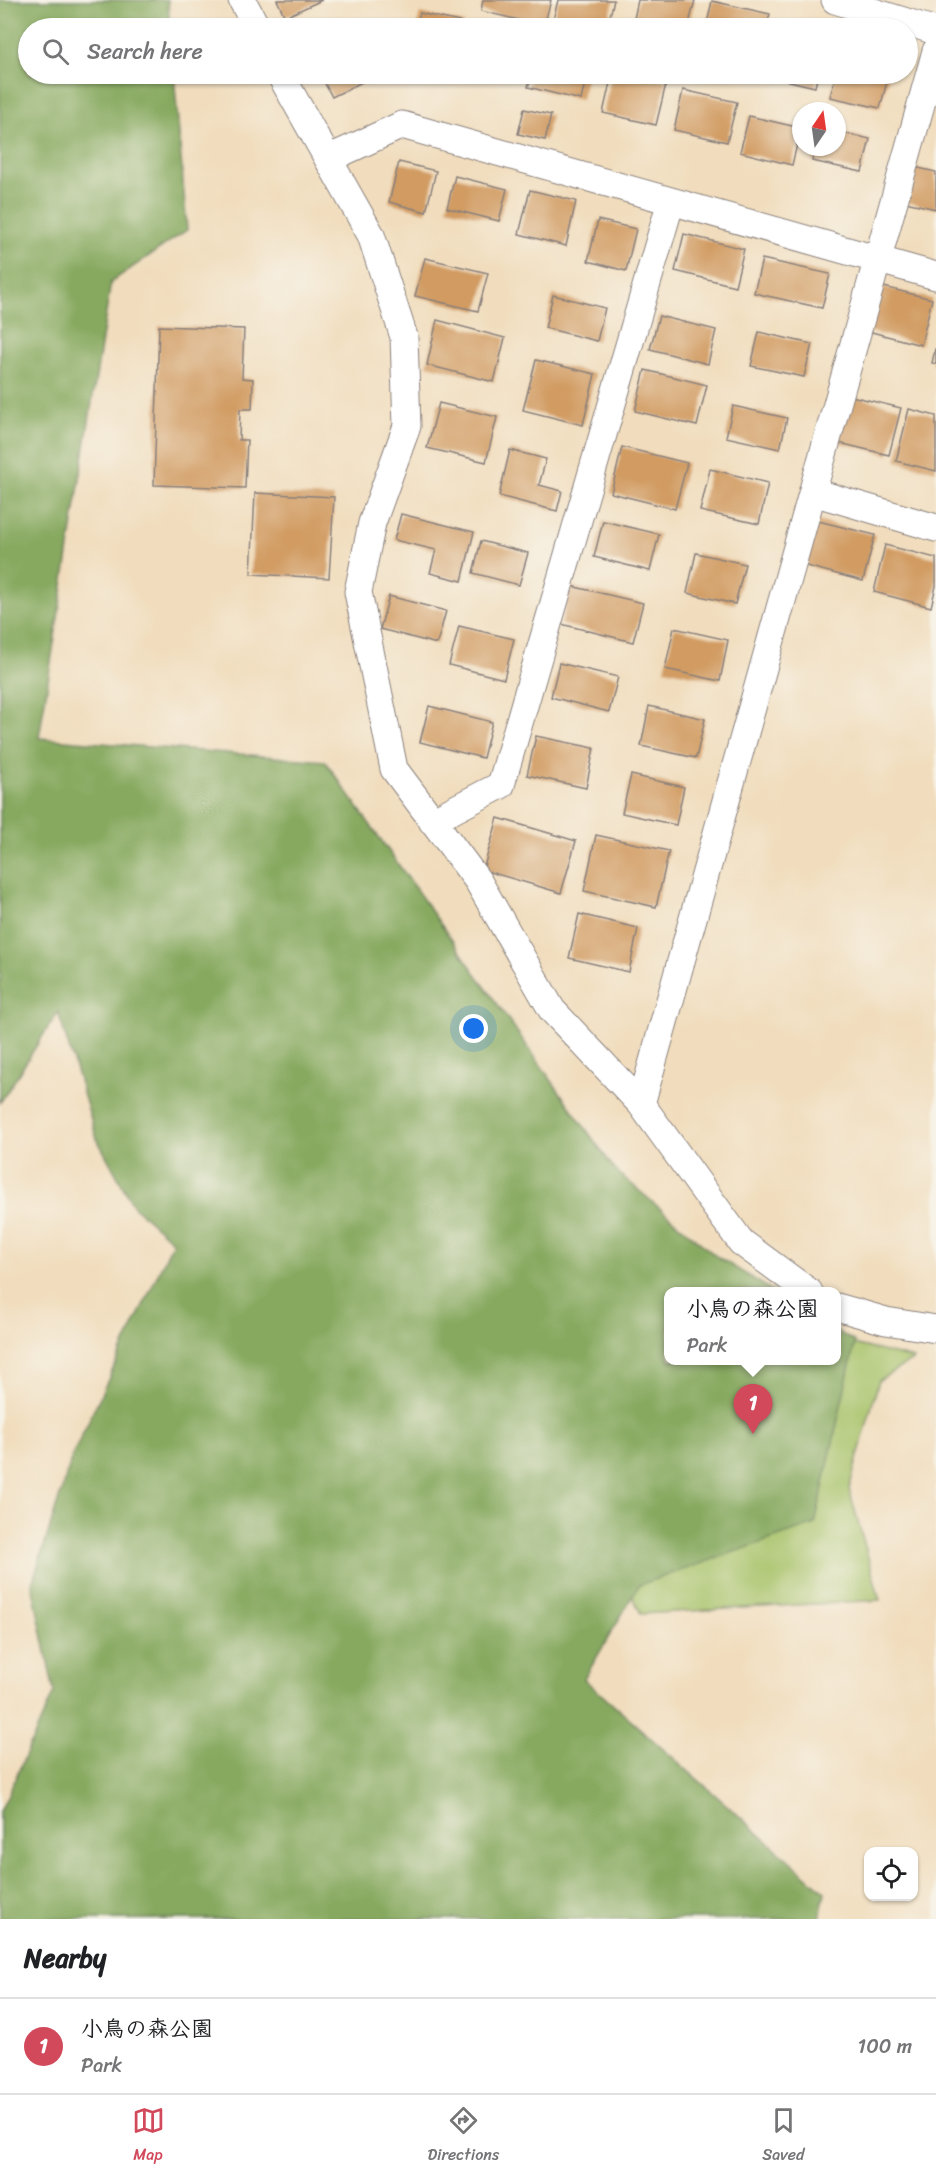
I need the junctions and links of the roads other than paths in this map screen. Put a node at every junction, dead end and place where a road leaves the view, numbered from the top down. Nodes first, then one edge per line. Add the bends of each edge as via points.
1 (242, 0) edge
2 (835, 0) edge
3 (252, 18) edge
4 (894, 18) edge
5 (918, 25) edge
6 (936, 31) edge
7 (936, 51) edge
8 (286, 84) edge
9 (327, 159) junction
10 (671, 201) junction
11 (878, 259) junction
12 (936, 276) edge
13 (813, 492) junction
14 (936, 528) edge
15 (432, 821) junction
16 (641, 1104) junction
17 (802, 1287) edge
18 (841, 1308) edge
19 (936, 1329) edge

1 - 3 street
2 - 4 street
5 - 6 street
7 - 11 street
8 - 9 street
9 - 10 street via 402,125
9 - 15 street via 371,236 404,337 407,426 372,523 358,592 394,769
10 - 11 street
10 - 15 street via 501,785
11 - 12 street
11 - 13 street
13 - 14 street
13 - 16 street
15 - 16 street via 478,881 552,1010
16 - 17 street via 741,1242
18 - 19 street

